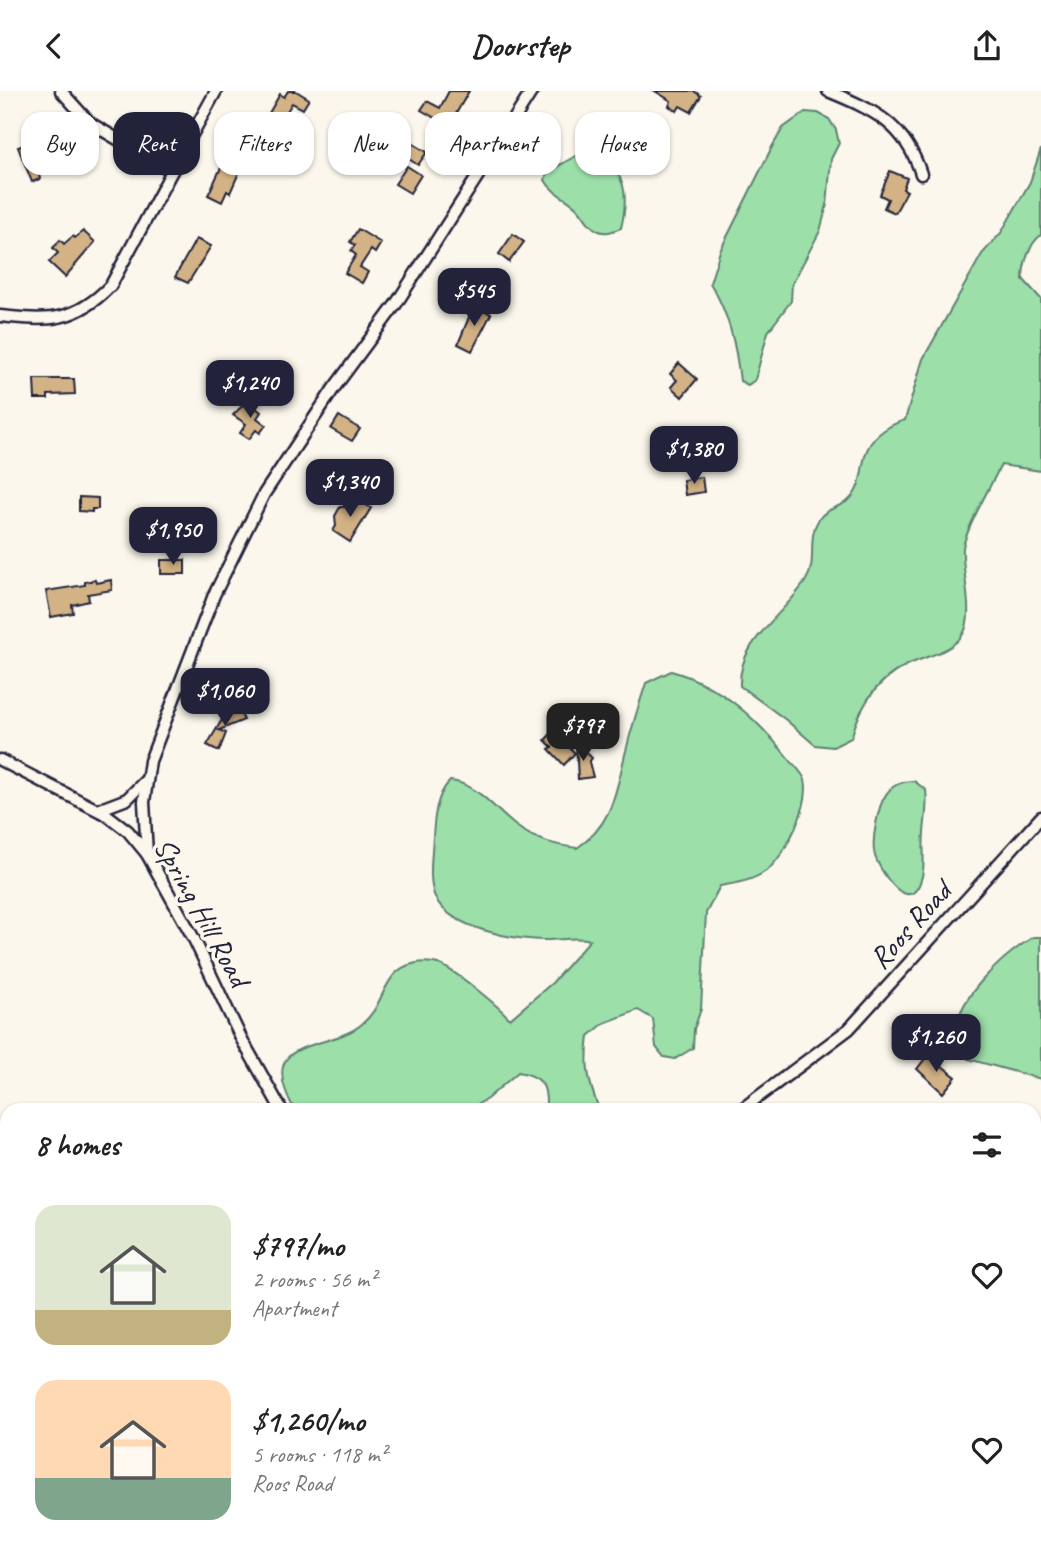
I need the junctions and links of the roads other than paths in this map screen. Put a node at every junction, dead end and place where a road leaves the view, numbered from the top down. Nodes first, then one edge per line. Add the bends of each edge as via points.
1 (61, 91) edge
2 (216, 91) edge
3 (532, 91) edge
4 (828, 91) edge
5 (200, 120) edge
6 (113, 136) edge
7 (921, 174) dead end
8 (170, 175) edge
9 (0, 316) edge
10 (0, 760) edge
11 (146, 781) junction
12 (98, 810) junction
13 (1041, 817) edge
14 (147, 854) junction
15 (278, 1103) edge
16 (750, 1103) edge

1 - 6 street via 90,123
2 - 5 street
3 - 11 street via 396,304 264,494 214,595
4 - 7 street via 891,123 907,140
8 - 9 street via 102,296 62,318
10 - 12 street, Spring Hill Road
11 - 12 street via 127,799
11 - 14 street via 143,823
12 - 14 street, Spring Hill Road via 128,831
13 - 16 street, Roos Road via 849,1029
14 - 15 street, Spring Hill Road

